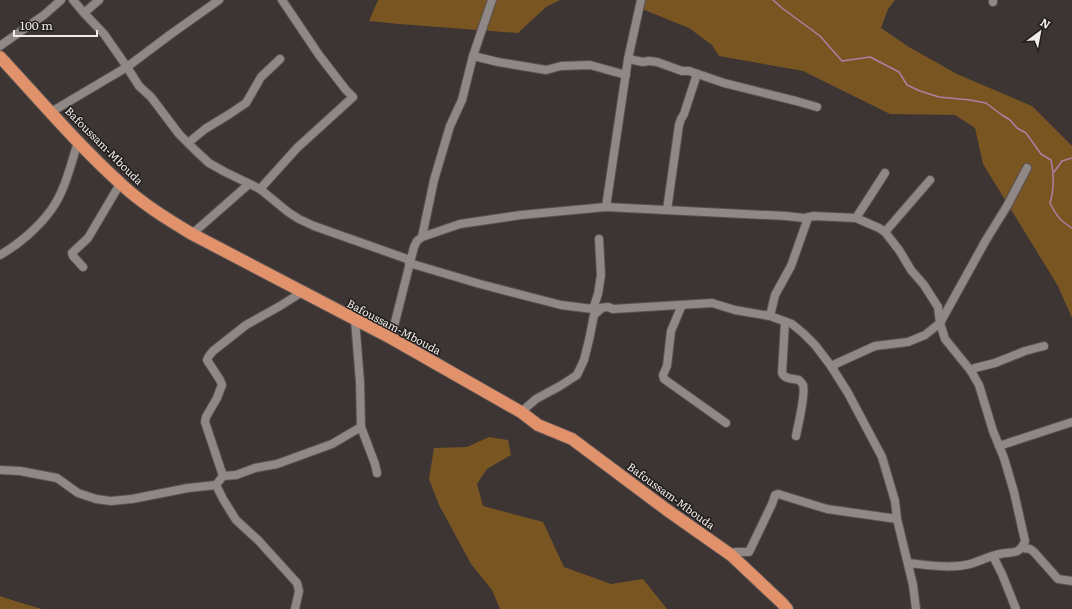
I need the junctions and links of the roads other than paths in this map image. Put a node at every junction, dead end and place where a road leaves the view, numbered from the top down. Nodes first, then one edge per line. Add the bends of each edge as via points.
1 (61, 0) edge
2 (73, 0) edge
3 (99, 0) edge
4 (220, 0) edge
5 (282, 0) edge
6 (492, 0) edge
7 (641, 0) edge
8 (84, 13) junction
9 (0, 46) edge
10 (473, 56) junction
11 (0, 57) edge
12 (280, 59) dead end
13 (628, 59) junction
14 (127, 67) junction
15 (697, 74) junction
16 (626, 75) junction
17 (817, 107) dead end
18 (51, 112) junction
19 (78, 142) junction
20 (188, 143) junction
21 (1027, 168) dead end
22 (885, 173) dead end
23 (930, 180) dead end
24 (120, 184) junction
25 (248, 184) junction
26 (260, 189) junction
27 (606, 207) junction
28 (667, 210) junction
29 (808, 218) junction
30 (856, 218) junction
31 (885, 232) junction
32 (192, 234) junction
33 (422, 237) junction
34 (599, 239) dead end
35 (0, 255) edge
36 (410, 262) junction
37 (82, 267) dead end
38 (302, 292) junction
39 (682, 305) junction
40 (602, 308) junction
41 (593, 309) junction
42 (770, 316) junction
43 (355, 320) junction
44 (785, 322) junction
45 (940, 323) junction
46 (390, 338) junction
47 (1044, 346) dead end
48 (831, 366) junction
49 (971, 371) junction
50 (521, 412) junction
51 (1072, 422) edge
52 (726, 423) dead end
53 (361, 427) junction
54 (796, 436) dead end
55 (999, 446) junction
56 (0, 470) edge
57 (378, 473) dead end
58 (223, 476) junction
59 (216, 485) junction
60 (897, 519) junction
61 (1022, 548) junction
62 (731, 555) junction
63 (992, 556) junction
64 (908, 563) junction
65 (1072, 581) edge
66 (295, 609) edge
67 (787, 609) edge
68 (916, 609) edge
69 (1016, 609) edge

1 - 9 street via 44,16
2 - 8 street
3 - 8 street
4 - 14 street
5 - 26 street via 319,55 353,97 297,148
6 - 10 street
7 - 13 street
8 - 14 street via 104,34
10 - 16 street via 546,70 561,66 590,65
10 - 33 street via 462,100 450,126 434,180
11 - 18 highway, Bafoussam-Mbouda
12 - 20 street via 261,77 246,103
13 - 15 street via 657,62
13 - 16 street
14 - 18 street
14 - 20 street via 139,86
15 - 17 street
15 - 28 street via 681,119
16 - 27 street
18 - 19 highway, Bafoussam-Mbouda
19 - 24 highway, Bafoussam-Mbouda
19 - 35 street via 62,190 51,210 36,227
20 - 25 street via 209,163
21 - 45 street
22 - 30 street
23 - 31 street
24 - 32 highway, Bafoussam-Mbouda via 142,202
24 - 37 street via 88,238 72,253
25 - 26 street
25 - 32 street
26 - 36 street via 304,222
27 - 28 street
27 - 33 street via 460,224
28 - 29 street
29 - 30 street
29 - 42 street via 791,266 775,295
30 - 31 street
31 - 45 street via 938,307
32 - 38 highway, Bafoussam-Mbouda
33 - 36 street via 414,247
34 - 41 street via 600,275
36 - 41 street via 561,305
36 - 46 street
38 - 43 highway, Bafoussam-Mbouda
38 - 58 street via 246,325 208,356 207,360 222,385 206,422
39 - 40 street
39 - 42 street via 712,303
39 - 52 street via 671,331 664,379
40 - 41 street
40 - 50 street via 594,315 584,360 577,375
42 - 44 street
43 - 46 highway, Bafoussam-Mbouda
43 - 53 street
44 - 48 street via 803,333
44 - 54 street via 782,373 785,377 801,382 804,393
45 - 48 street via 914,340 875,346
45 - 49 street via 945,339
46 - 50 highway, Bafoussam-Mbouda
47 - 49 street
48 - 60 street via 860,413 882,456 895,501
49 - 55 street via 979,385
50 - 62 highway, Bafoussam-Mbouda via 538,425 572,439
51 - 55 street
53 - 57 street
53 - 58 street via 332,444 277,464
55 - 61 street via 1014,492 1025,541
56 - 59 street via 57,478 78,493 111,501
58 - 59 street
59 - 66 street via 236,520 297,583 299,591
60 - 62 street via 827,509 778,494 775,495 749,552 735,552
60 - 64 street
61 - 63 street via 1016,552
61 - 65 street via 1034,552 1058,579
62 - 67 highway, Bafoussam-Mbouda
63 - 64 street via 956,566
63 - 69 street
64 - 68 street

